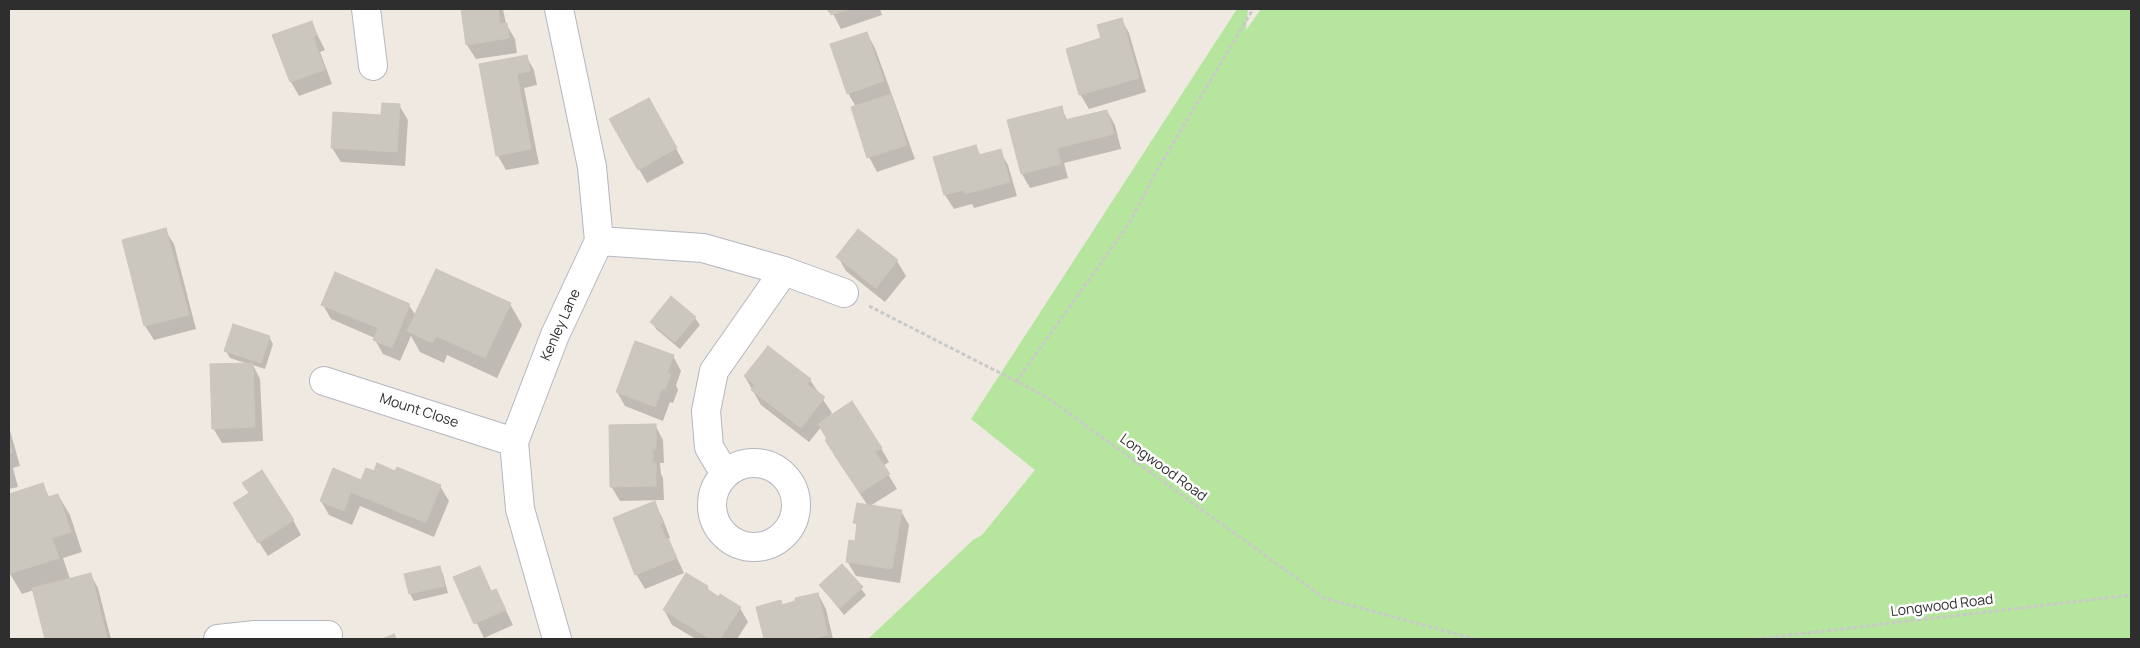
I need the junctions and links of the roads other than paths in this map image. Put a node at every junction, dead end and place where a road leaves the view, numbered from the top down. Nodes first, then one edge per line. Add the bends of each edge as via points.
1 (366, 9) edge
2 (559, 9) edge
3 (373, 66) dead end
4 (599, 241) junction
5 (784, 271) junction
6 (844, 293) road end
7 (324, 381) dead end
8 (514, 442) junction
9 (724, 474) dead end
10 (328, 635) dead end
11 (218, 639) edge
12 (557, 639) edge

1 - 3 street
2 - 4 street via 592,167
4 - 5 street via 703,248
4 - 8 street, Kenley Lane via 555,335
5 - 6 street
5 - 9 street via 714,371 706,412 709,446
7 - 8 street, Mount Close
8 - 12 street, Kenley Lane via 520,509
10 - 11 street via 255,635

